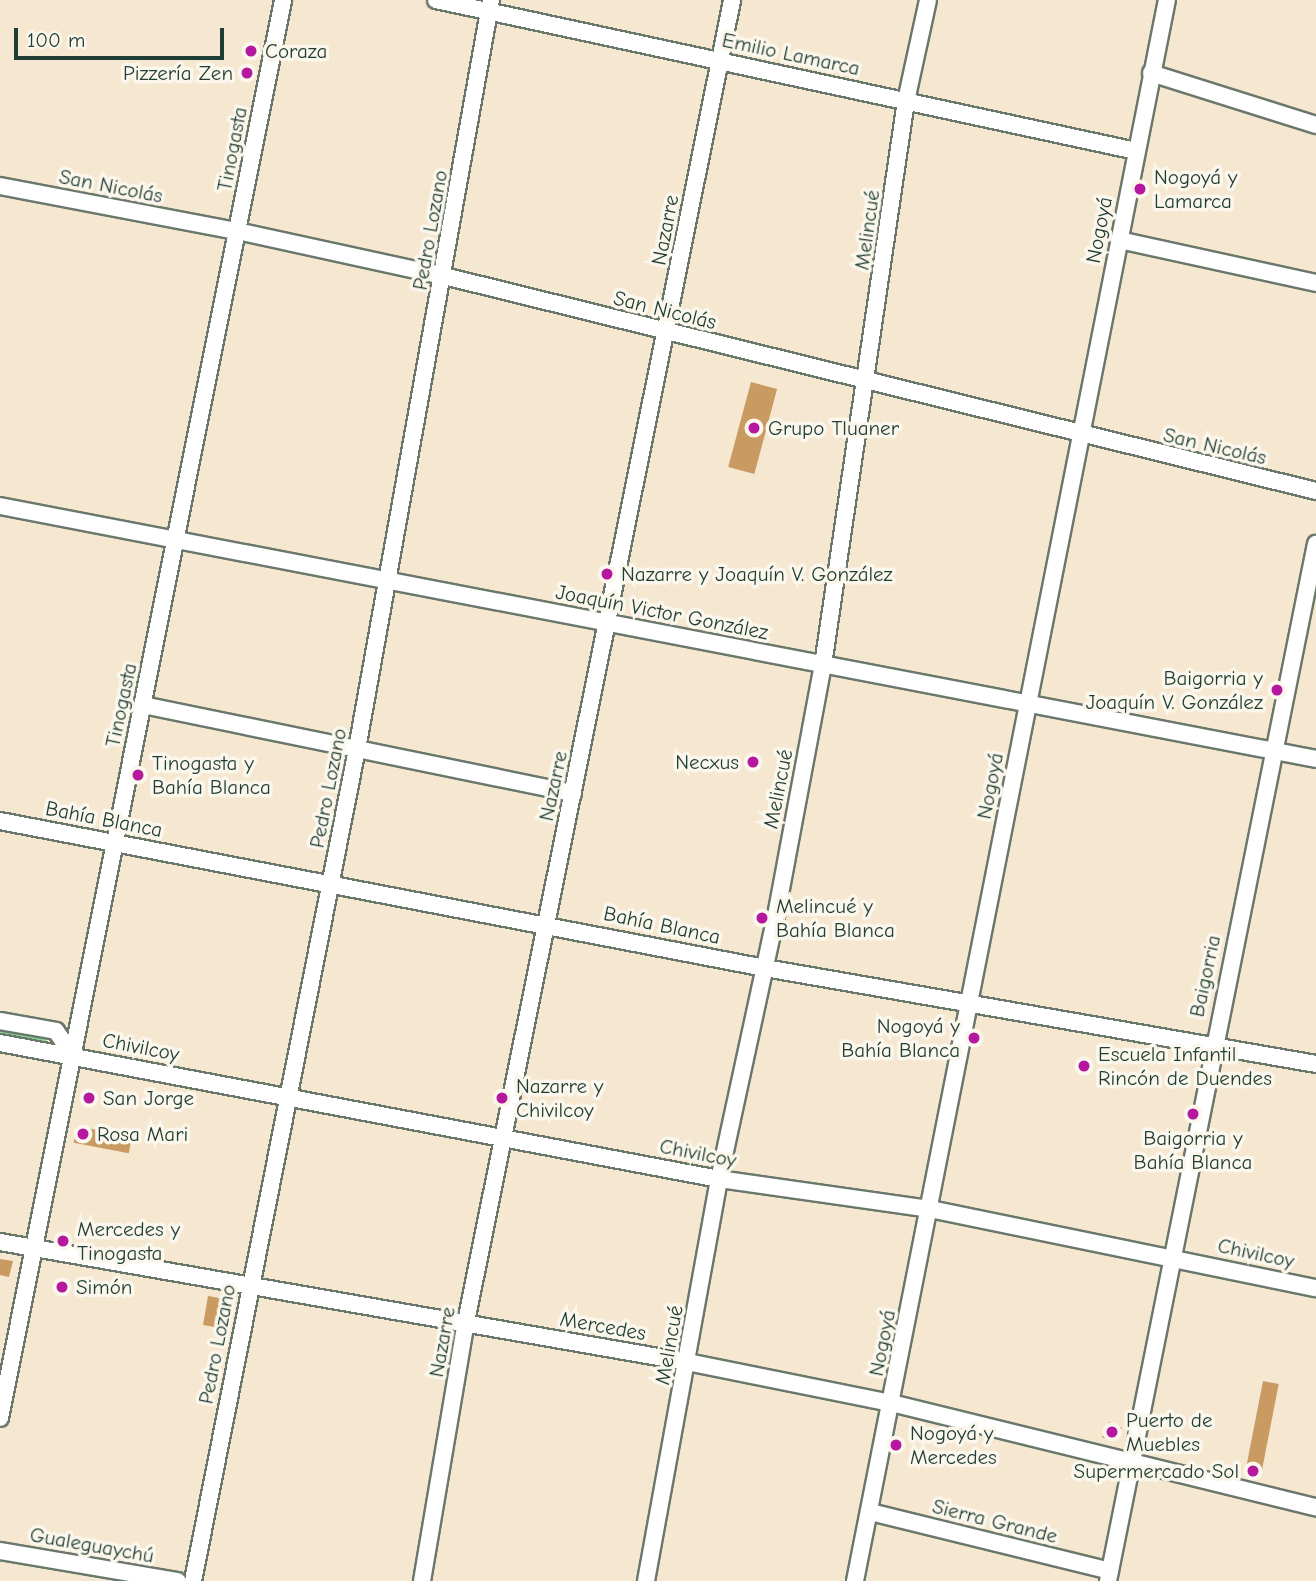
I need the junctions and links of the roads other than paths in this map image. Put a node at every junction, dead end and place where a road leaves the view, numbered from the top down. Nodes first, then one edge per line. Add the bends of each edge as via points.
1 (283, 0) edge
2 (436, 0) edge
3 (732, 0) edge
4 (928, 0) edge
5 (1167, 0) edge
6 (490, 5) edge
7 (720, 60) junction
8 (1151, 73) junction
9 (906, 101) junction
10 (1316, 125) edge
11 (1136, 151) junction
12 (0, 186) edge
13 (237, 230) junction
14 (1119, 240) junction
15 (444, 276) junction
16 (1316, 283) edge
17 (666, 332) junction
18 (867, 383) junction
19 (1081, 436) junction
20 (1316, 491) edge
21 (0, 506) edge
22 (178, 538) junction
23 (1316, 544) edge
24 (388, 579) junction
25 (607, 622) junction
26 (823, 666) junction
27 (142, 705) junction
28 (1027, 705) junction
29 (357, 749) junction
30 (1273, 751) junction
31 (1316, 759) edge
32 (573, 793) junction
33 (0, 821) edge
34 (116, 842) junction
35 (332, 883) junction
36 (546, 923) junction
37 (765, 968) junction
38 (968, 1001) junction
39 (0, 1021) edge
40 (0, 1043) edge
41 (1212, 1046) junction
42 (72, 1055) junction
43 (1316, 1064) edge
44 (288, 1097) junction
45 (505, 1135) junction
46 (719, 1179) junction
47 (930, 1209) junction
48 (0, 1242) edge
49 (34, 1248) junction
50 (1170, 1257) junction
51 (249, 1286) junction
52 (1316, 1288) edge
53 (466, 1322) junction
54 (687, 1363) junction
55 (891, 1403) junction
56 (0, 1418) edge
57 (1132, 1463) junction
58 (1316, 1507) edge
59 (870, 1512) junction
60 (0, 1551) edge
61 (1109, 1576) edge
62 (177, 1581) edge
63 (193, 1581) edge
64 (422, 1581) edge
65 (646, 1581) edge
66 (856, 1581) edge

1 - 13 street, Tinogasta
2 - 6 street, Emilio Lamarca
3 - 7 street, Nazarre
4 - 9 street, Melincué
5 - 8 street, Nogoyá
6 - 7 street, Emilio Lamarca
6 - 15 street, Pedro Lozano
7 - 9 street, Emilio Lamarca
7 - 17 street, Nazarre
8 - 10 street
8 - 11 street, Nogoyá
9 - 11 street, Emilio Lamarca
9 - 18 street, Melincué
11 - 14 street, Nogoyá
12 - 13 street, San Nicolás
13 - 15 street, San Nicolás
13 - 22 street, Tinogasta
14 - 16 street
14 - 19 street, Nogoyá
15 - 17 street, San Nicolás
15 - 24 street, Pedro Lozano
17 - 18 street, San Nicolás
17 - 25 street, Nazarre
18 - 19 street, San Nicolás
18 - 26 street, Melincué
19 - 20 street, San Nicolás
19 - 28 street, Nogoyá
21 - 22 street, Joaquín Victor González
22 - 24 street, Joaquín Victor González
22 - 27 street, Tinogasta
23 - 30 street, Baigorria
24 - 25 street, Joaquín Victor González
24 - 29 street, Pedro Lozano
25 - 26 street, Joaquín Victor González
25 - 32 street, Nazarre
26 - 28 street, Joaquín Victor González
26 - 37 street, Melincué
27 - 29 street
27 - 34 street, Tinogasta
28 - 30 street, Joaquín Victor González
28 - 38 street, Nogoyá
29 - 32 street
29 - 35 street, Pedro Lozano
30 - 31 street, Joaquín Victor González
30 - 41 street, Baigorria
32 - 36 street, Nazarre
33 - 34 street, Bahía Blanca
34 - 35 street, Bahía Blanca
34 - 42 street, Tinogasta
35 - 36 street, Bahía Blanca
35 - 44 street, Pedro Lozano
36 - 37 street, Bahía Blanca
36 - 45 street, Nazarre
37 - 38 street, Bahía Blanca
37 - 46 street, Melincué
38 - 41 street, Bahía Blanca
38 - 47 street, Nogoyá
39 - 42 street via 56,1031
40 - 42 street, Chivilcoy
41 - 43 street, Bahía Blanca
41 - 50 street, Baigorria
42 - 44 street, Chivilcoy
42 - 49 street, Tinogasta
44 - 45 street, Chivilcoy
44 - 51 street, Pedro Lozano
45 - 46 street, Chivilcoy
45 - 53 street, Nazarre
46 - 47 street, Chivilcoy
46 - 54 street, Melincué
47 - 50 street, Chivilcoy
47 - 55 street, Nogoyá
48 - 49 street, Mercedes
49 - 51 street, Mercedes
49 - 56 street, Tinogasta
50 - 52 street, Chivilcoy
50 - 57 street, Baigorria
51 - 53 street, Mercedes
51 - 63 street, Pedro Lozano
53 - 54 street, Mercedes
53 - 64 street, Nazarre
54 - 55 street, Mercedes
54 - 65 street, Melincué
55 - 57 street, Mercedes
55 - 59 street, Nogoyá
57 - 58 street, Mercedes
57 - 61 street, Baigorria
59 - 61 street, Sierra Grande
59 - 66 street, Nogoyá
60 - 62 street, Gualeguaychú

